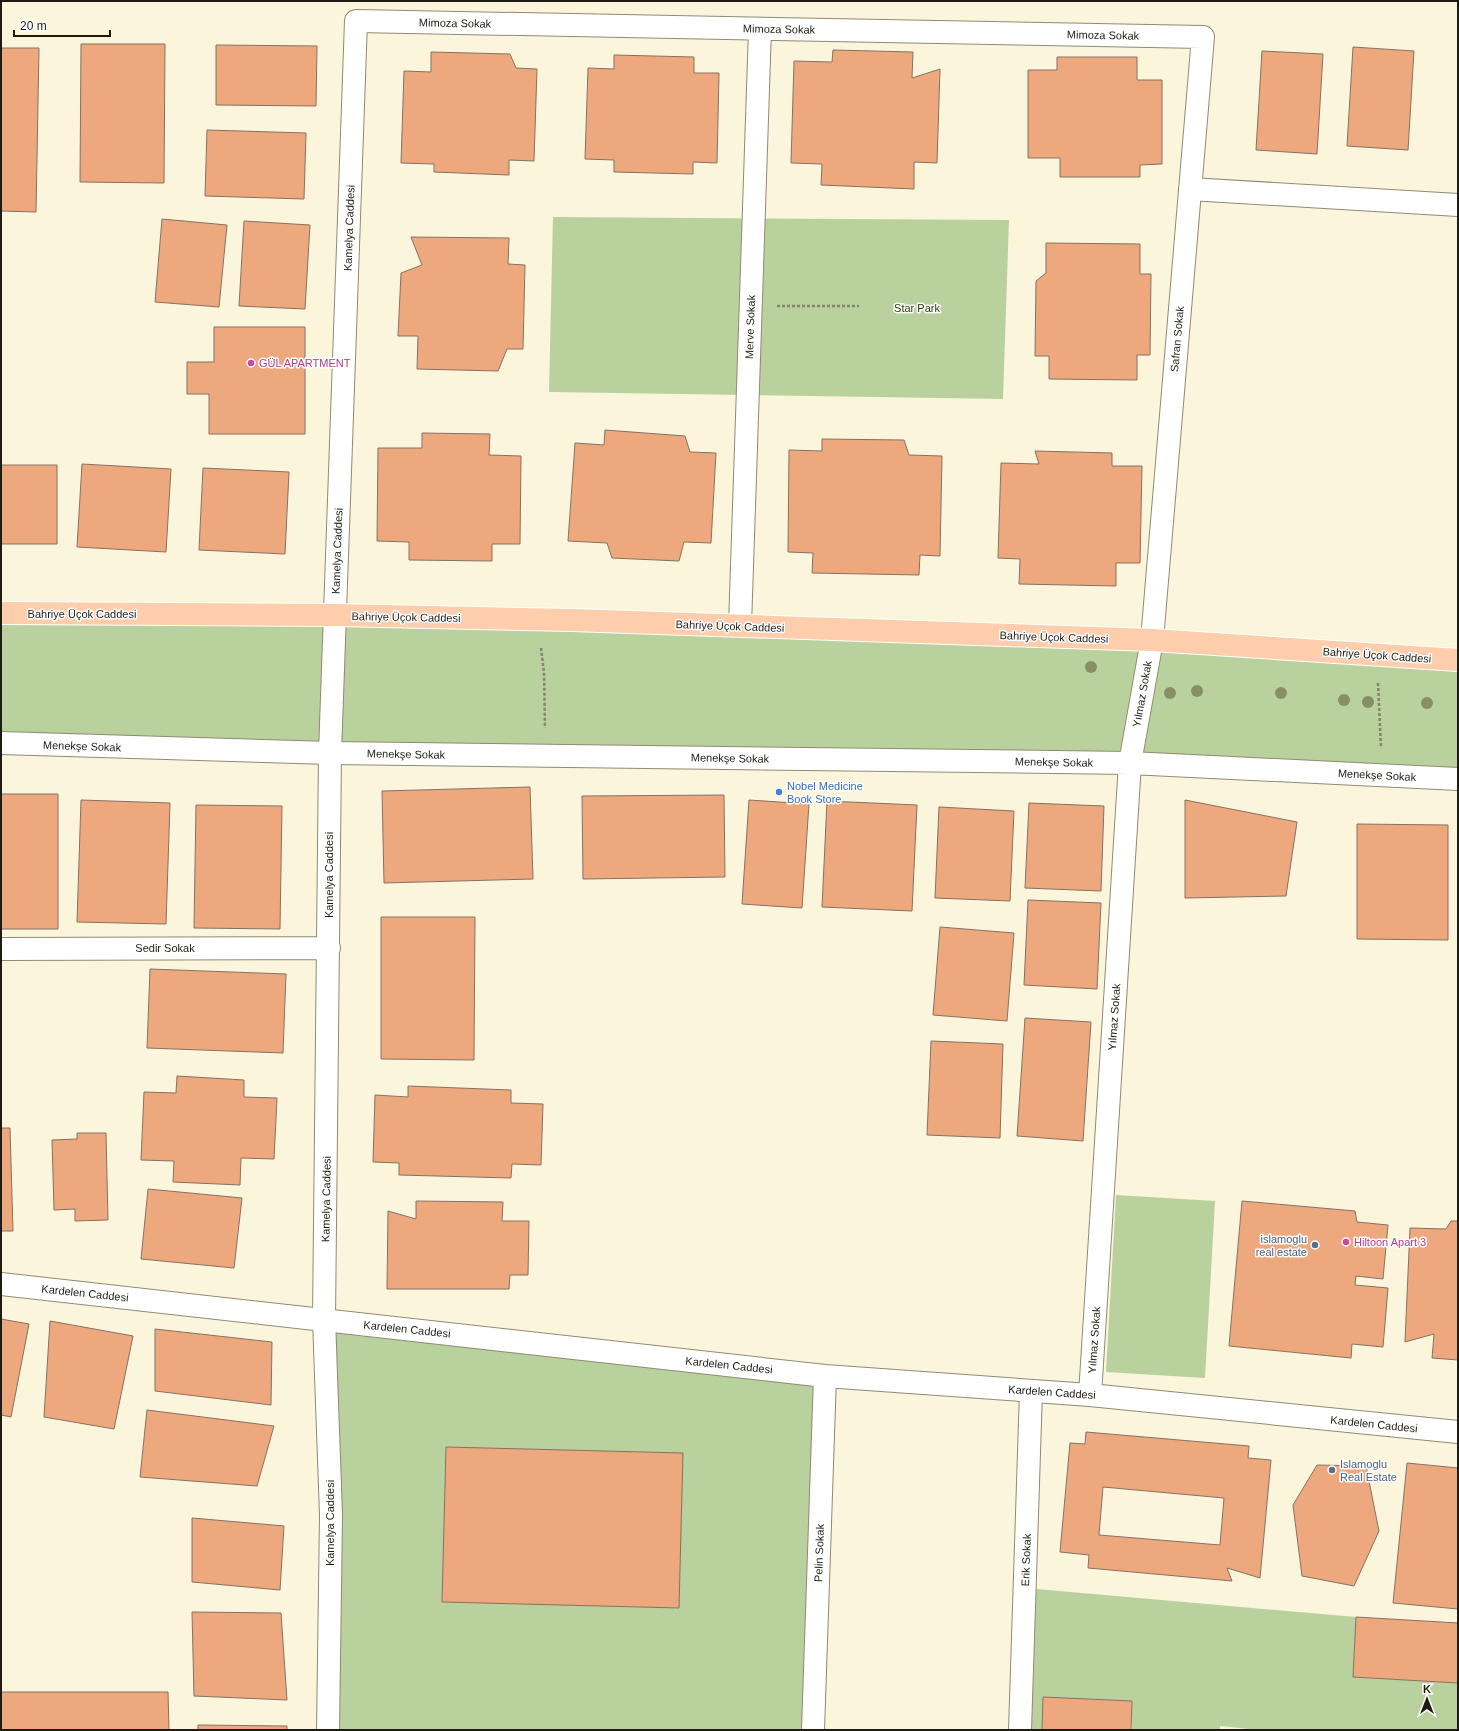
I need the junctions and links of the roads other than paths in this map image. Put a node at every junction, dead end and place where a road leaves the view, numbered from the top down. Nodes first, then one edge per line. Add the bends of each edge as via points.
1 (356, 21) joint
2 (760, 29) junction
3 (1203, 37) joint
4 (1190, 189) junction
5 (1458, 205) edge
6 (1, 613) edge
7 (335, 616) junction
8 (740, 626) junction
9 (1152, 640) junction
10 (1458, 660) edge
11 (1, 743) edge
12 (330, 753) junction
13 (1130, 764) junction
14 (1458, 778) edge
15 (329, 948) junction
16 (1, 949) edge
17 (1, 1284) edge
18 (324, 1319) junction
19 (824, 1376) junction
20 (1032, 1391) junction
21 (1090, 1395) junction
22 (1458, 1432) edge
23 (328, 1730) edge
24 (813, 1730) edge
25 (1020, 1730) edge

1 - 2 street, Mimoza Sokak
1 - 7 street, Kamelya Caddesi
2 - 3 street, Mimoza Sokak
2 - 8 street, Merve Sokak
3 - 4 street, Safran Sokak
4 - 5 street
4 - 9 street, Safran Sokak
6 - 7 main road, Bahriye Üçok Caddesi
7 - 8 main road, Bahriye Üçok Caddesi via 538,619
7 - 12 street, Kamelya Caddesi
8 - 9 main road, Bahriye Üçok Caddesi
9 - 10 main road, Bahriye Üçok Caddesi
9 - 13 street, Yılmaz Sokak
11 - 12 street, Menekşe Sokak
12 - 13 street, Menekşe Sokak
12 - 15 street, Kamelya Caddesi
13 - 14 street, Menekşe Sokak
13 - 21 street, Yılmaz Sokak
15 - 16 street, Sedir Sokak
15 - 18 street, Kamelya Caddesi
17 - 18 street, Kardelen Caddesi
18 - 19 street, Kardelen Caddesi
18 - 23 street, Kamelya Caddesi via 331,1514
19 - 20 street, Kardelen Caddesi
19 - 24 street, Pelin Sokak
20 - 21 street, Kardelen Caddesi
20 - 25 street, Erik Sokak
21 - 22 street, Kardelen Caddesi

